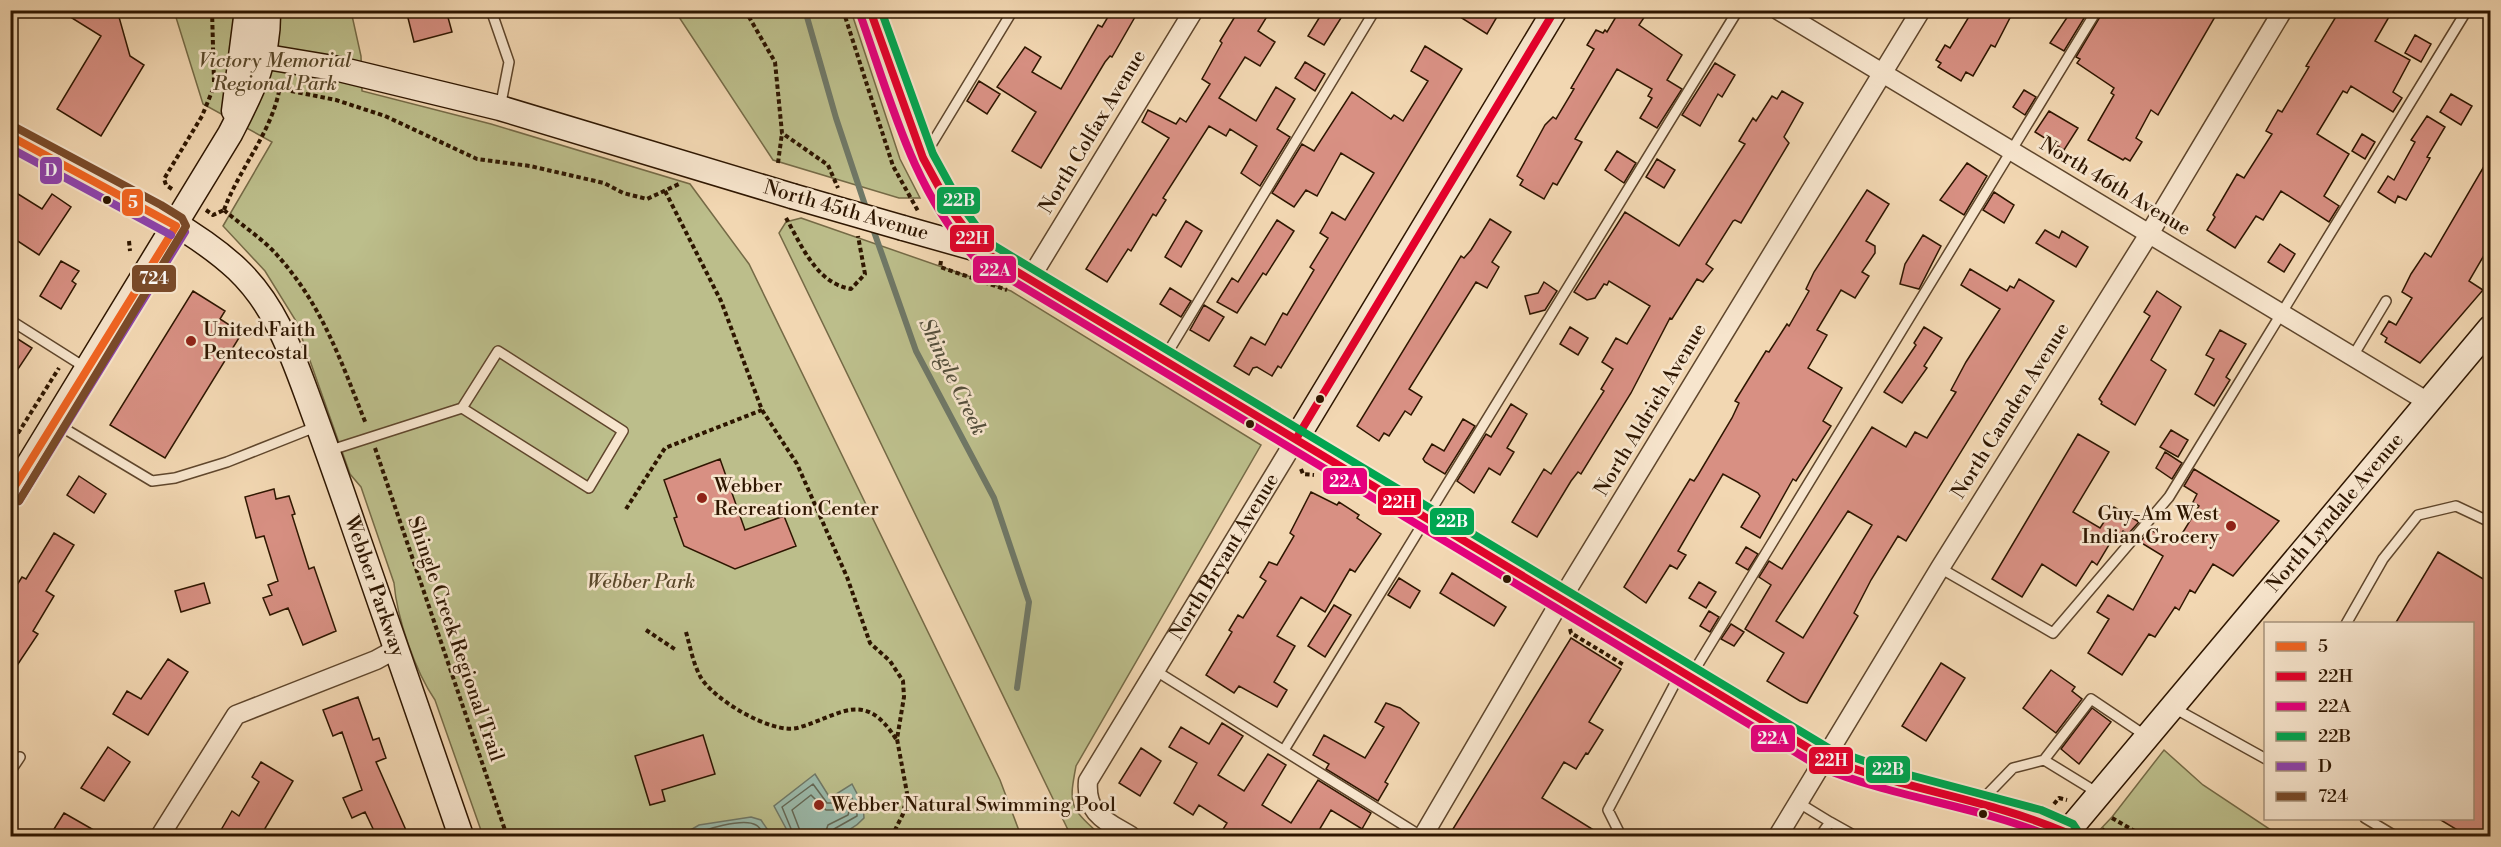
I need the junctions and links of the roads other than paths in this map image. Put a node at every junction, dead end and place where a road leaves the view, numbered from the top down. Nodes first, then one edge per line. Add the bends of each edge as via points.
1 (247, 10) edge
2 (268, 10) edge
3 (491, 10) edge
4 (870, 10) edge
5 (1013, 10) edge
6 (1194, 10) edge
7 (1375, 10) edge
8 (1555, 10) edge
9 (1738, 10) edge
10 (1778, 10) edge
11 (1921, 10) edge
12 (2097, 10) edge
13 (2283, 10) edge
14 (2467, 10) edge
15 (254, 55) junction
16 (1883, 75) junction
17 (500, 108) junction
18 (10, 136) edge
19 (2012, 152) junction
20 (923, 158) junction
21 (176, 226) junction
22 (2149, 234) junction
23 (981, 250) junction
24 (1031, 277) junction
25 (2386, 301) dead end
26 (2283, 314) junction
27 (10, 320) edge
28 (2490, 328) edge
29 (2353, 356) junction
30 (1164, 359) junction
31 (88, 369) junction
32 (2428, 402) junction
33 (462, 408) junction
34 (55, 423) junction
35 (318, 425) junction
36 (1296, 439) junction
37 (328, 451) junction
38 (10, 495) edge
39 (1427, 518) junction
40 (2490, 522) edge
41 (1940, 568) junction
42 (1561, 600) junction
43 (2347, 622) edge
44 (396, 649) junction
45 (1156, 671) junction
46 (1685, 675) junction
47 (2174, 708) junction
48 (2149, 738) junction
49 (1284, 750) junction
50 (20, 757) dead end
51 (1825, 758) junction
52 (2264, 758) edge
53 (2044, 760) junction
54 (10, 772) edge
55 (2100, 794) junction
56 (1980, 802) junction
57 (1798, 803) junction
58 (2367, 820) edge
59 (1830, 822) junction
60 (2066, 835) edge
61 (159, 837) edge
62 (461, 837) edge
63 (1131, 837) edge
64 (1422, 837) edge
65 (1621, 837) edge
66 (1778, 837) edge
67 (1820, 837) edge
68 (1855, 837) edge
69 (2395, 837) edge

1 - 15 street
2 - 15 street via 268,37
3 - 17 lane via 509,62
4 - 20 street
5 - 20 lane
6 - 24 street, North Colfax Avenue
7 - 30 lane
8 - 36 street, North Bryant Avenue
9 - 39 lane
10 - 16 street, North 46th Avenue
11 - 16 street, North Aldrich Avenue
12 - 19 lane
13 - 22 street, North Camden Avenue
14 - 26 lane
15 - 17 street, North 45th Avenue via 339,69
15 - 21 street via 231,134
16 - 19 street, North 46th Avenue
16 - 42 street, North Aldrich Avenue
17 - 23 street, North 45th Avenue, bridge
18 - 21 street, Webber Parkway
19 - 22 street, North 46th Avenue
19 - 46 lane
20 - 23 street via 952,211
21 - 31 street
21 - 35 street, Webber Parkway via 236,269 264,299 285,336
22 - 26 street, North 46th Avenue
22 - 41 street, North Camden Avenue
23 - 24 street, North 45th Avenue
24 - 30 street, North 45th Avenue
25 - 29 lane
26 - 29 street, North 46th Avenue
26 - 41 lane via 2169,497 2053,633
27 - 31 lane
28 - 32 street, North Lyndale Avenue
29 - 32 street, North 46th Avenue
30 - 36 street, North 45th Avenue
31 - 34 street
32 - 47 street, North Lyndale Avenue
33 - 33 lane via 498,351 622,431 589,488
33 - 37 lane
34 - 35 lane via 152,481 227,462
34 - 38 street
35 - 37 street, Webber Parkway
36 - 39 street, North 45th Avenue
36 - 45 street, North Bryant Avenue
37 - 44 street, Webber Parkway
39 - 42 street, North 45th Avenue
39 - 49 lane
40 - 43 lane via 2456,506 2418,516 2384,558
41 - 51 street, North Camden Avenue
42 - 46 street, North 45th Avenue
42 - 64 street, North Aldrich Avenue
44 - 61 street via 236,715
44 - 62 street, Webber Parkway
45 - 49 lane
45 - 63 street, North Bryant Avenue via 1088,781 1087,798 1098,816
46 - 51 street, North 45th Avenue
46 - 65 lane via 1608,810
47 - 48 street, North Lyndale Avenue
47 - 52 lane
48 - 53 lane via 2091,699
48 - 55 street, North Lyndale Avenue
49 - 64 lane
50 - 54 lane
51 - 56 street, North 45th Avenue via 1881,780
51 - 57 street, North Camden Avenue
53 - 55 lane
53 - 56 lane via 2013,768
55 - 60 street, North Lyndale Avenue
56 - 60 street, North 45th Avenue via 2047,823
57 - 59 lane
57 - 66 street, North Camden Avenue
58 - 69 lane
59 - 67 lane
59 - 68 lane

